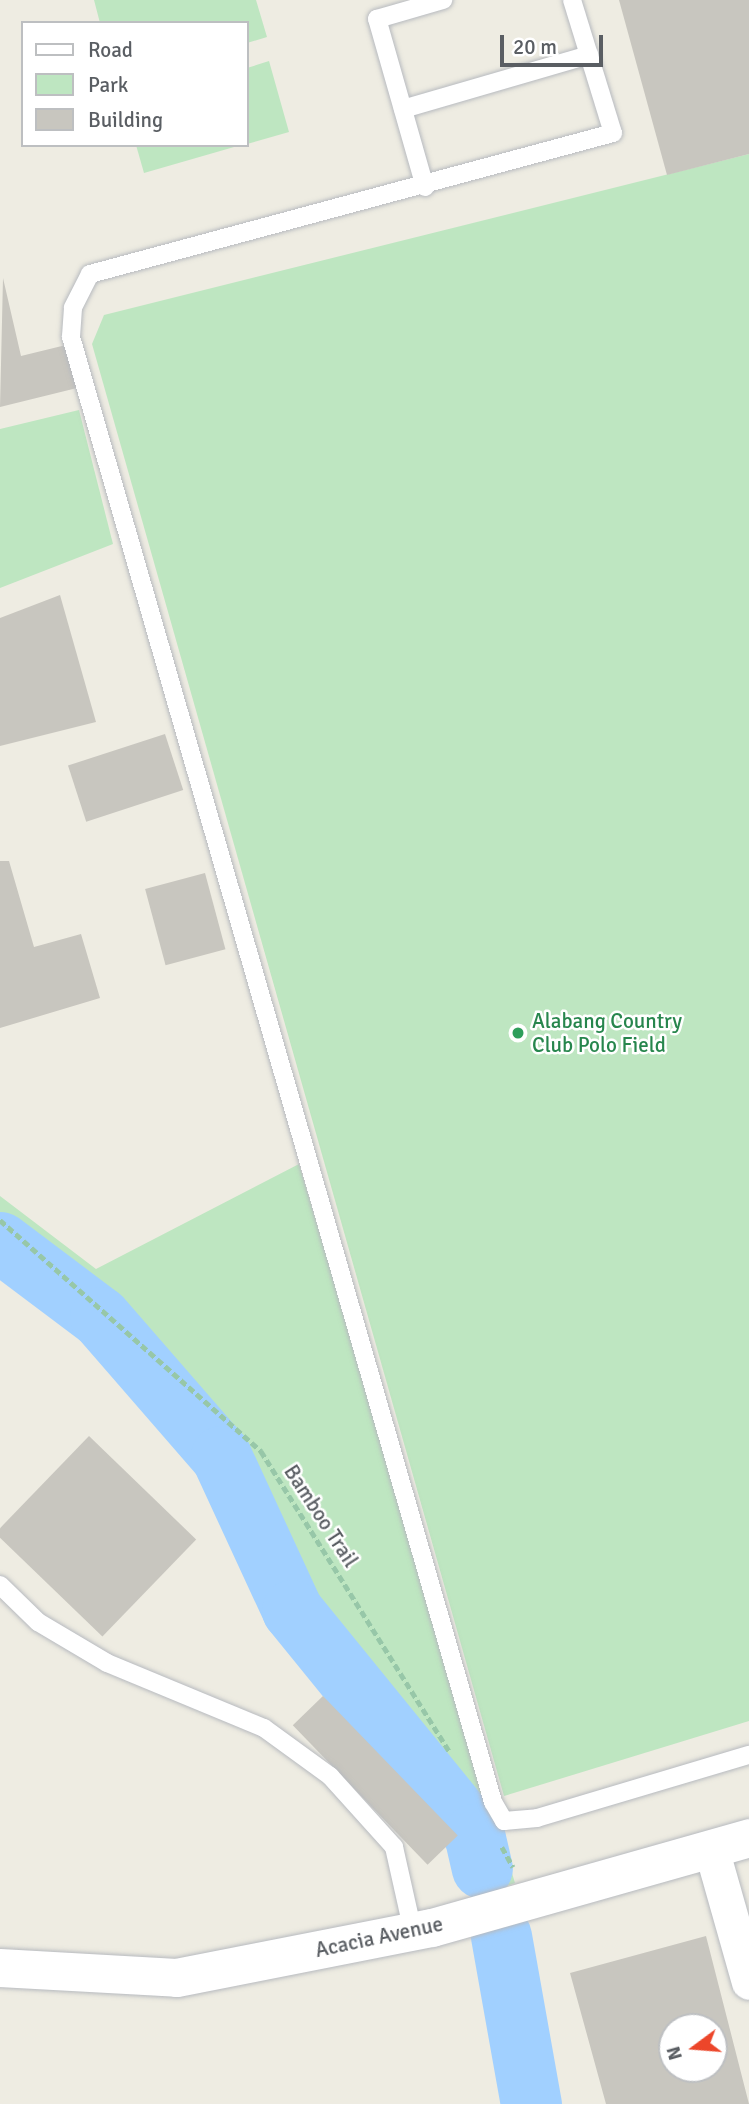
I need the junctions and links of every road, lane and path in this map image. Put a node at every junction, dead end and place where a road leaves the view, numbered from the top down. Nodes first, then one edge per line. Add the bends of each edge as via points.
1 (443, 0) edge
2 (572, 0) edge
3 (589, 55) junction
4 (402, 110) junction
5 (425, 187) junction
6 (0, 1220) edge
7 (0, 1585) edge
8 (749, 1755) edge
9 (454, 1760) dead end
10 (749, 1838) edge
11 (499, 1841) dead end
12 (712, 1848) junction
13 (519, 1901) junction
14 (423, 1930) junction
15 (0, 1968) edge
16 (749, 1982) edge

1 - 4 lane via 377,19
2 - 3 lane
3 - 4 lane
3 - 5 lane via 613,133
4 - 5 lane
5 - 8 lane via 90,274 73,308 71,337 493,1802 505,1821 537,1818
6 - 9 path, Bamboo Trail via 261,1451
7 - 14 lane via 38,1622 107,1663 264,1728 330,1776 394,1846
10 - 12 street, Acacia Avenue
11 - 13 path
12 - 13 street, Acacia Avenue
12 - 16 street
13 - 14 street, Acacia Avenue
14 - 15 street, Acacia Avenue via 177,1978

